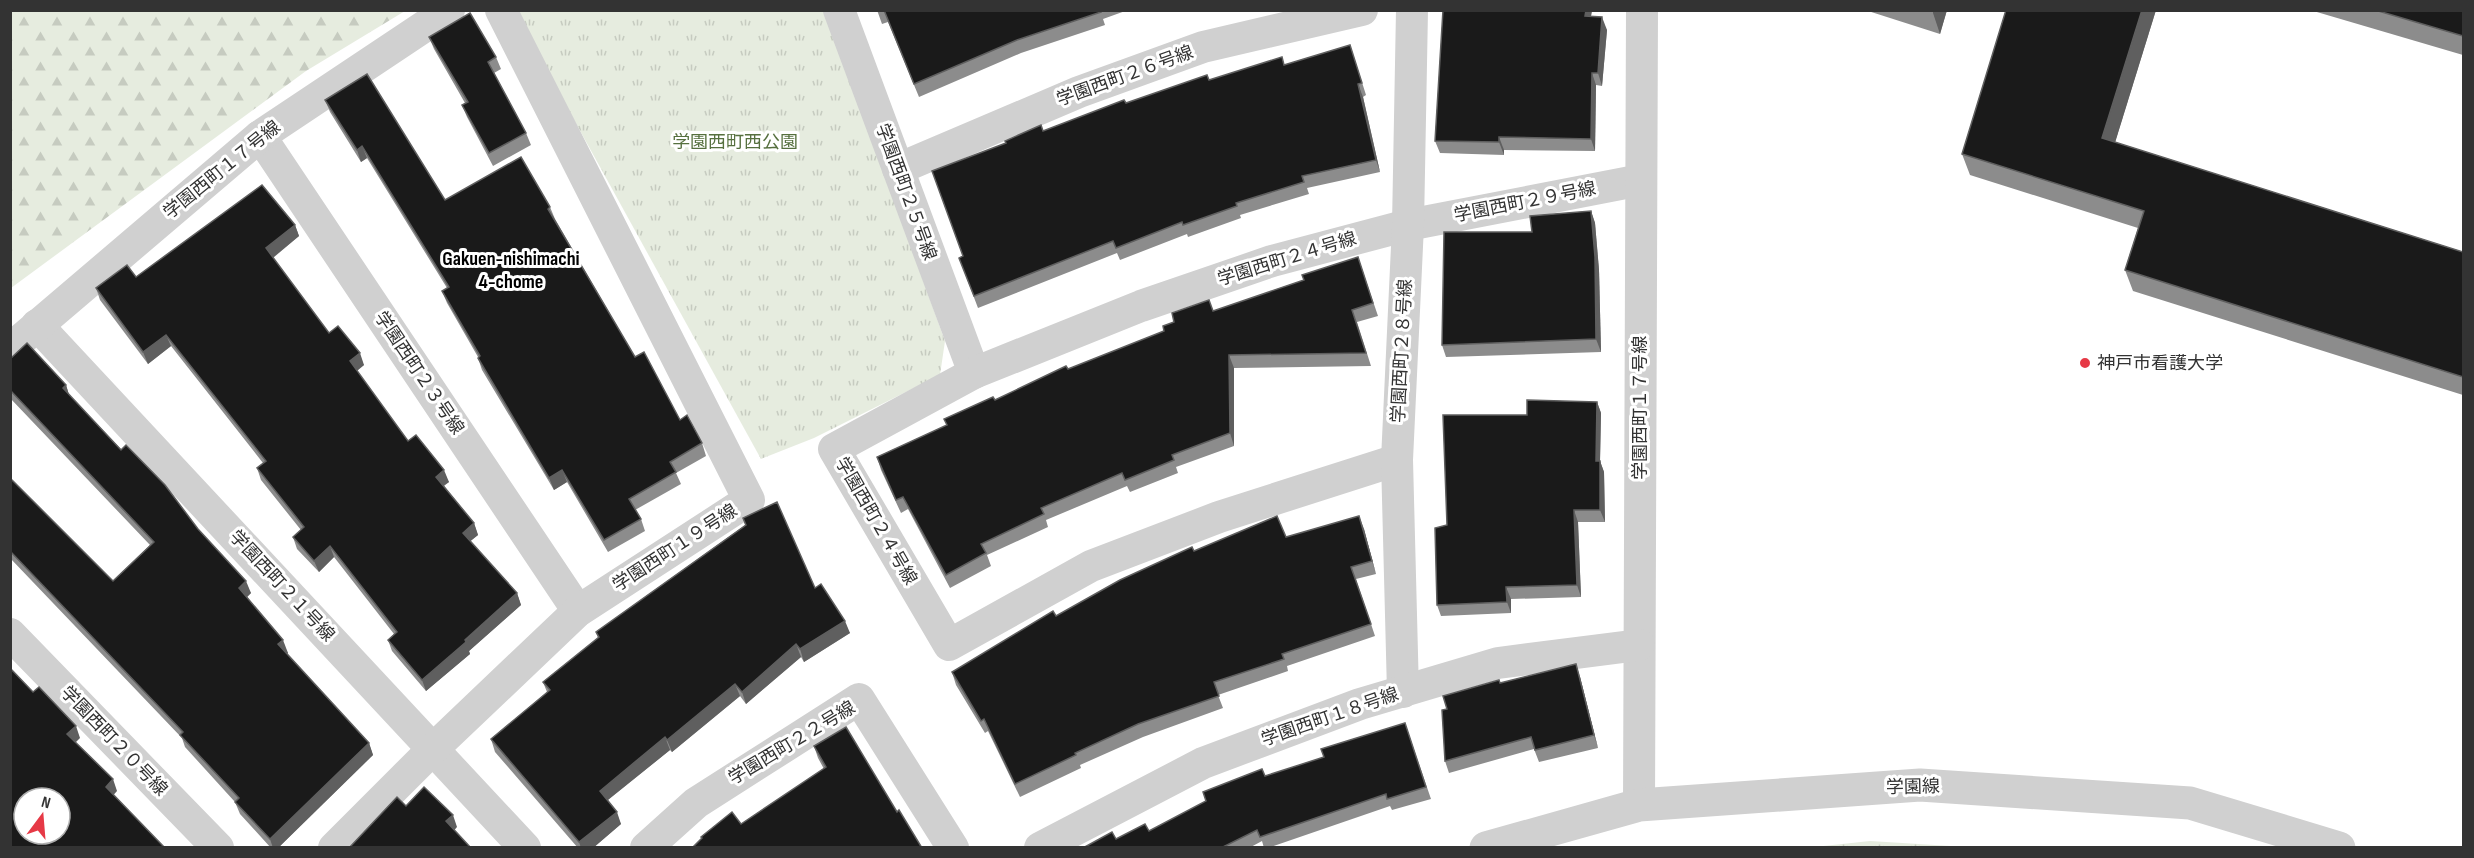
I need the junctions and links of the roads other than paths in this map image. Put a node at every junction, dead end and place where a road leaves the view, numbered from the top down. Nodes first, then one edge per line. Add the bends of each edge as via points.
1 (448, 10) edge
2 (501, 10) edge
3 (840, 10) edge
4 (1362, 10) edge
5 (1412, 10) edge
6 (1642, 10) edge
7 (260, 136) junction
8 (898, 169) junction
9 (1641, 180) junction
10 (1408, 225) junction
11 (37, 325) junction
12 (10, 349) edge
13 (974, 373) junction
14 (1397, 460) junction
15 (578, 611) junction
16 (10, 634) edge
17 (1639, 645) junction
18 (1403, 692) junction
19 (434, 748) junction
20 (1639, 805) junction
21 (218, 848) edge
22 (334, 848) edge
23 (525, 848) edge
24 (646, 848) edge
25 (953, 848) edge
26 (1040, 848) edge
27 (1486, 848) edge
28 (2339, 848) edge

1 - 7 street, 学園西町１７号線
2 - 15 street, 学園西町１９号線 via 749,500
3 - 8 street, 学園西町２５号線
4 - 8 street, 学園西町２６号線 via 1203,47 1079,92
5 - 10 street, 学園西町２８号線
6 - 9 street, 学園西町１７号線
7 - 11 street, 学園西町１７号線
7 - 15 street, 学園西町２３号線
8 - 13 street, 学園西町２５号線
9 - 10 street, 学園西町２９号線
9 - 17 street, 学園西町１７号線
10 - 13 street, 学園西町２４号線 via 1272,261 1141,306
10 - 14 street, 学園西町２８号線
11 - 12 street, 学園西町１７号線
11 - 19 street, 学園西町２１号線
13 - 14 street, 学園西町２４号線 via 834,449 949,645 1091,566 1219,516
14 - 18 street, 学園西町２８号線
15 - 19 street, 学園西町１９号線
16 - 21 street, 学園西町２０号線
17 - 18 street, 学園西町１８号線 via 1498,663
17 - 20 street, 学園西町１７号線
18 - 26 street, 学園西町１８号線 via 1360,704 1203,763
19 - 22 street, 学園西町１９号線
19 - 23 street, 学園西町２１号線
20 - 27 street, 学園線
20 - 28 street, 学園線 via 1920,785 2190,803
24 - 25 street, 学園西町２２号線 via 696,803 859,699

